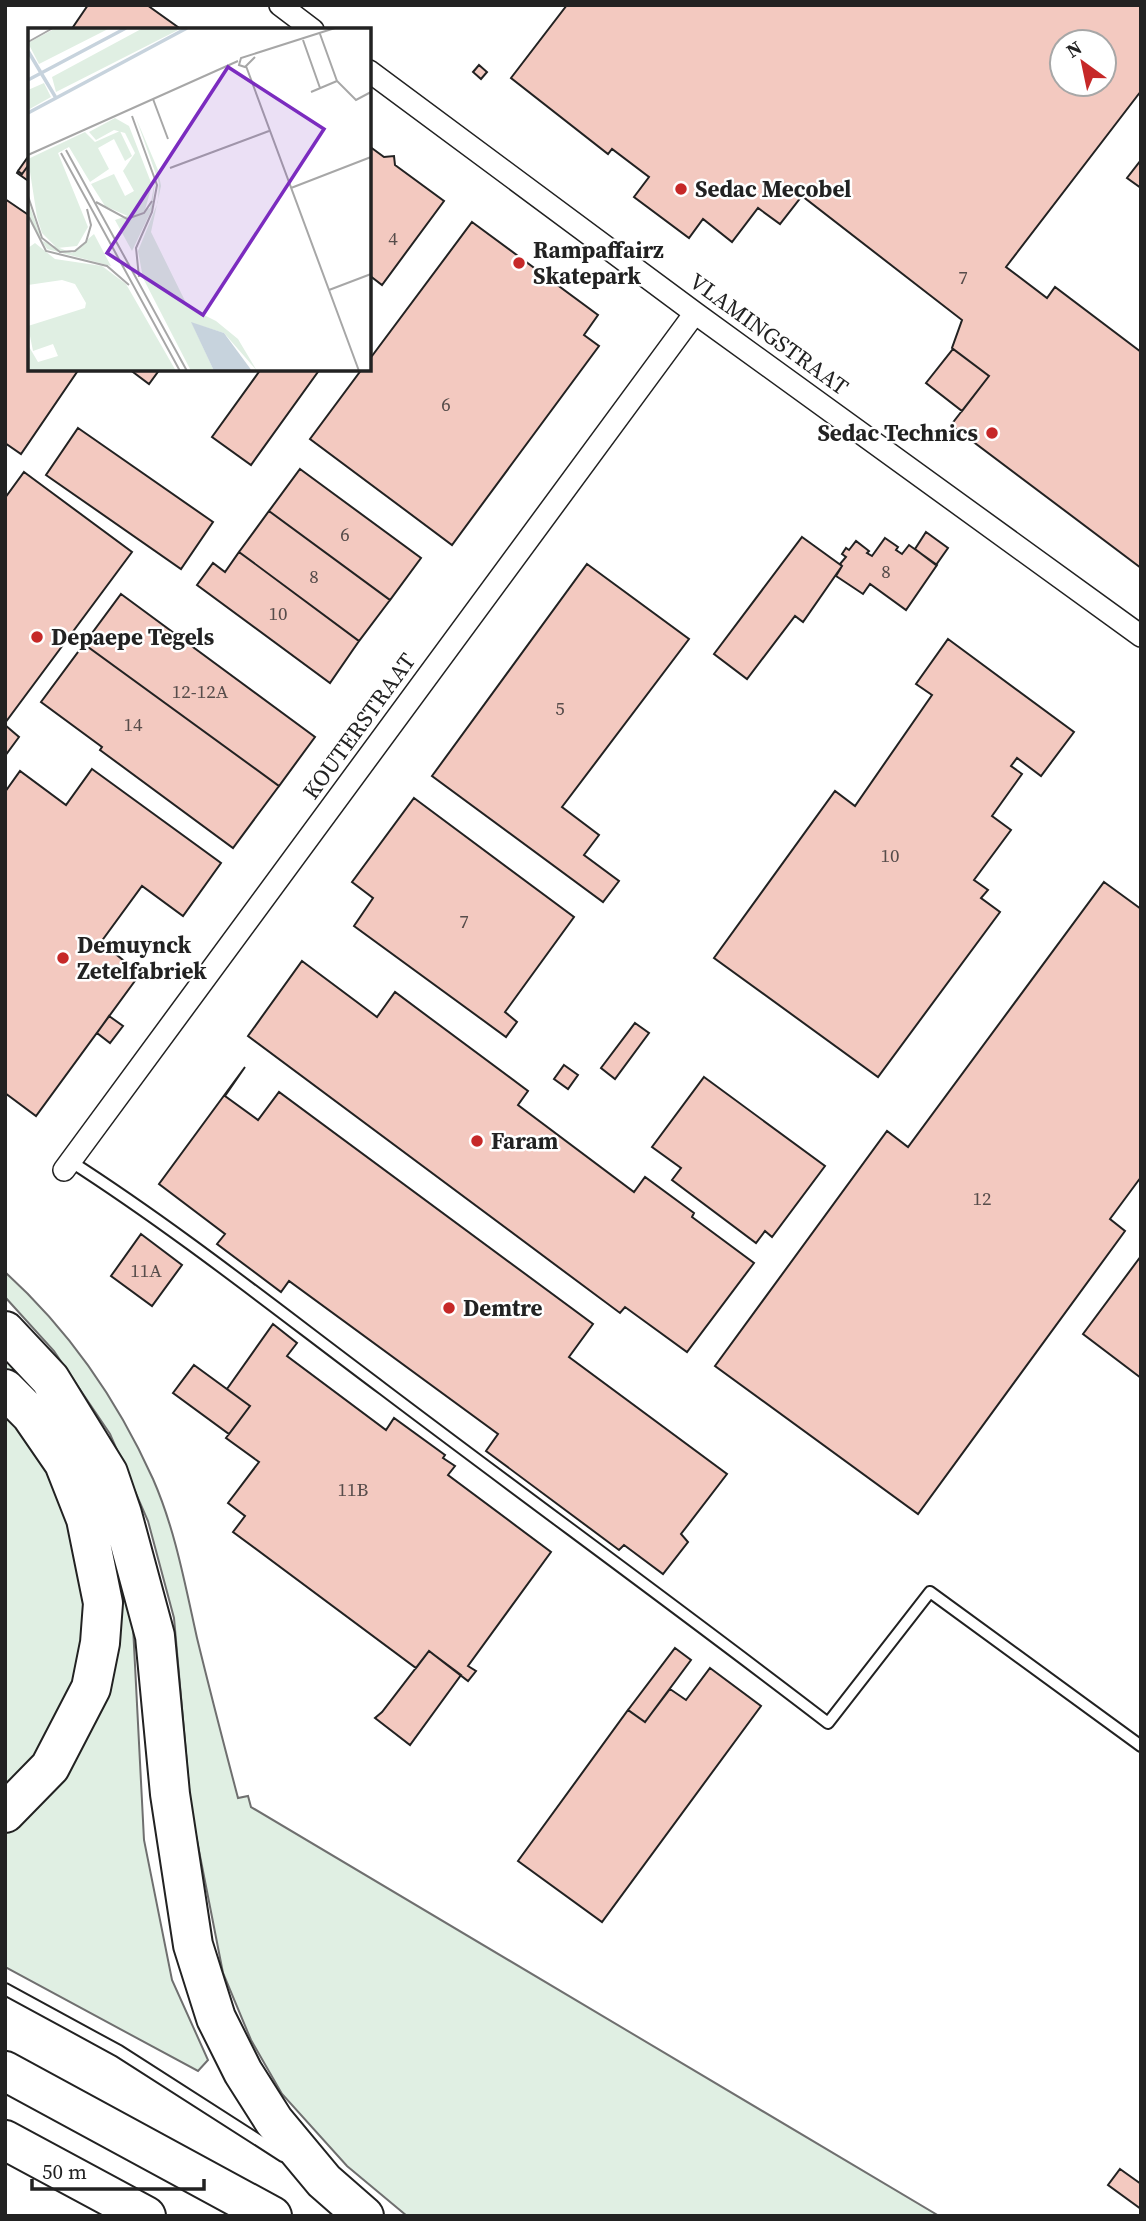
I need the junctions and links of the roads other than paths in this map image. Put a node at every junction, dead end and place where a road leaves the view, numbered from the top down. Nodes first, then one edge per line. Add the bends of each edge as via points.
1 (280, 5) edge
2 (310, 28) edge
3 (371, 72) edge
4 (695, 313) junction
5 (1141, 636) edge
6 (67, 1166) joint
7 (5, 1331) edge
8 (5, 1389) edge
9 (1141, 1746) edge
10 (5, 1813) edge
11 (5, 1989) edge
12 (5, 2071) edge
13 (5, 2140) edge
14 (324, 2182) junction
15 (146, 2216) edge
16 (272, 2216) edge
17 (364, 2216) edge

1 - 2 street
3 - 4 street, VLAMINGSTRAAT
4 - 5 street, VLAMINGSTRAAT
4 - 6 street, KOUTERSTRAAT
6 - 9 lane via 115,1190 289,1315 828,1723 930,1592
7 - 14 highway via 50,1380 108,1474 155,1636 170,1794 197,1957 216,2018 243,2072 274,2121
8 - 10 highway via 31,1415 64,1463 86,1519 103,1603 91,1688 50,1767
11 - 14 lane via 119,2051
12 - 16 highway
13 - 15 highway
14 - 17 highway

